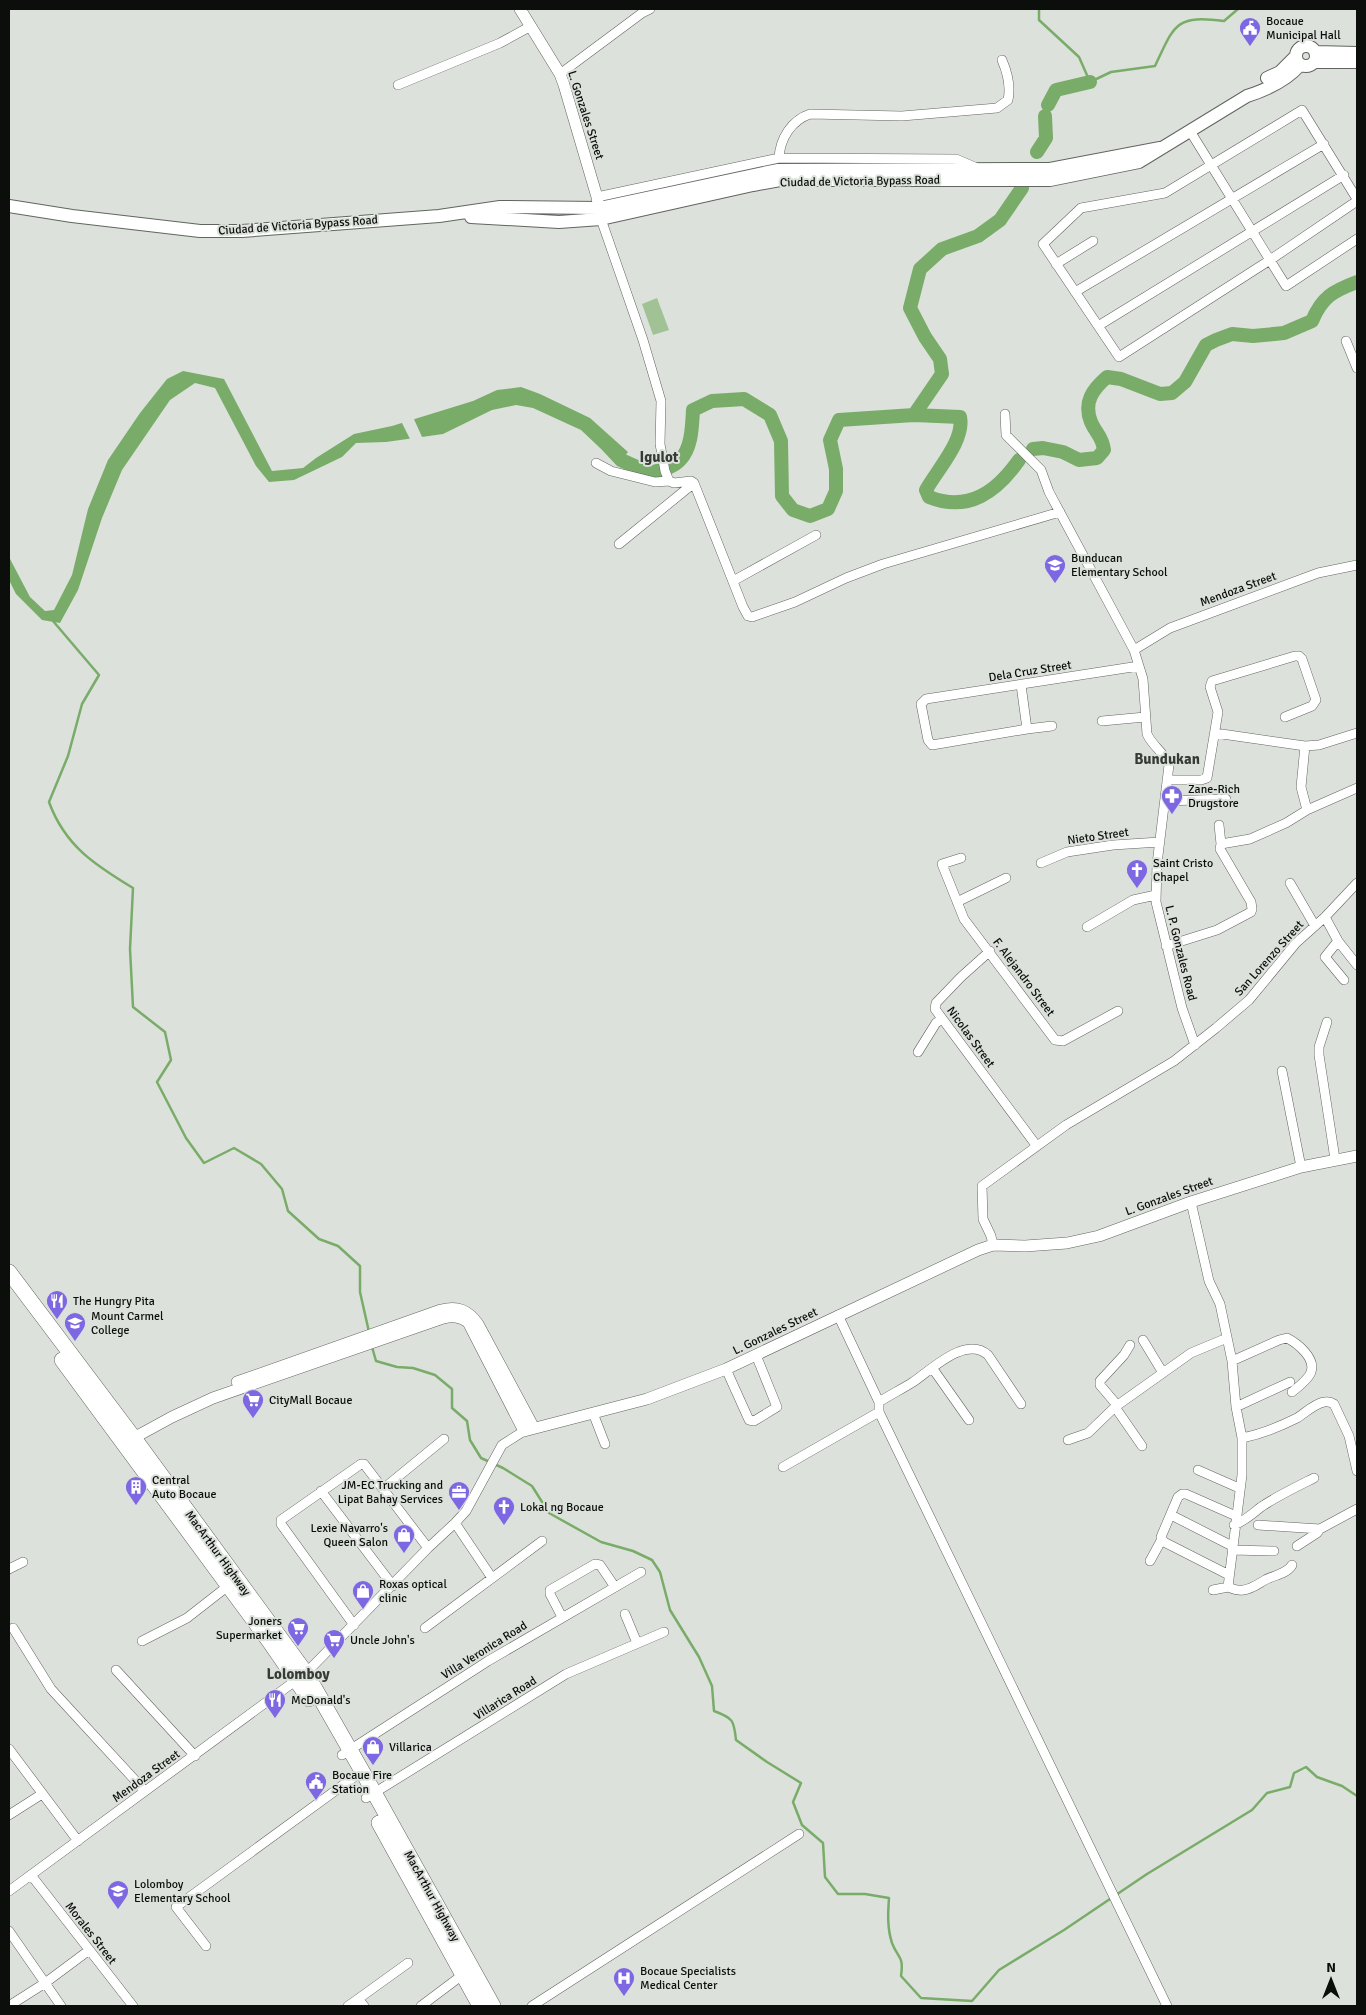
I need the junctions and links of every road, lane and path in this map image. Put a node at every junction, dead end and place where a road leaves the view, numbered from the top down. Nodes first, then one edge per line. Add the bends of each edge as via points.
1 (520, 9) edge
2 (650, 9) edge
3 (531, 26) junction
4 (1357, 53) edge
5 (1314, 57) junction
6 (1002, 60) dead end
7 (1298, 60) junction
8 (1357, 62) edge
9 (560, 74) junction
10 (398, 85) dead end
11 (1190, 131) junction
12 (1324, 144) junction
13 (779, 158) junction
14 (1211, 165) junction
15 (977, 168) junction
16 (1006, 174) junction
17 (1344, 175) junction
18 (1232, 199) junction
19 (1357, 200) edge
20 (9, 206) edge
21 (599, 208) junction
22 (1252, 231) junction
23 (1357, 239) edge
24 (1093, 241) dead end
25 (1270, 260) junction
26 (1056, 264) junction
27 (1075, 292) junction
28 (1098, 326) junction
29 (1346, 341) dead end
30 (1357, 368) edge
31 (1005, 414) dead end
32 (596, 463) dead end
33 (669, 481) junction
34 (694, 483) junction
35 (1060, 512) junction
36 (816, 535) dead end
37 (620, 544) dead end
38 (1357, 566) edge
39 (734, 581) junction
40 (1134, 650) junction
41 (1139, 666) junction
42 (1020, 685) junction
43 (1285, 717) dead end
44 (1145, 718) junction
45 (1102, 721) dead end
46 (1052, 726) dead end
47 (1027, 729) junction
48 (1215, 733) junction
49 (1357, 733) edge
50 (1305, 746) junction
51 (1167, 780) junction
52 (1357, 788) edge
53 (1226, 798) dead end
54 (1165, 801) junction
55 (1307, 810) junction
56 (1219, 825) dead end
57 (1160, 842) junction
58 (1221, 844) junction
59 (961, 858) dead end
60 (1041, 863) dead end
61 (1006, 878) dead end
62 (1290, 883) dead end
63 (1357, 883) edge
64 (1156, 895) junction
65 (957, 902) junction
66 (1325, 917) junction
67 (1314, 926) junction
68 (1088, 927) dead end
69 (1338, 941) junction
70 (1166, 946) junction
71 (990, 952) junction
72 (1357, 965) edge
73 (1344, 980) dead end
74 (1118, 1011) dead end
75 (942, 1019) junction
76 (1327, 1022) dead end
77 (1194, 1045) junction
78 (918, 1052) dead end
79 (1282, 1070) dead end
80 (1036, 1145) junction
81 (1357, 1156) edge
82 (1335, 1159) junction
83 (1300, 1166) junction
84 (1191, 1202) junction
85 (993, 1245) junction
86 (9, 1272) edge
87 (9, 1288) edge
88 (838, 1315) junction
89 (1227, 1338) junction
90 (1143, 1340) dead end
91 (1130, 1345) dead end
92 (756, 1355) junction
93 (1232, 1361) junction
94 (933, 1369) junction
95 (726, 1370) junction
96 (1163, 1373) junction
97 (1290, 1382) dead end
98 (1292, 1392) dead end
99 (878, 1402) junction
100 (1021, 1404) dead end
101 (1116, 1406) junction
102 (1236, 1407) junction
103 (879, 1412) junction
104 (593, 1413) junction
105 (969, 1420) dead end
106 (529, 1429) junction
107 (126, 1437) junction
108 (1242, 1438) junction
109 (444, 1439) dead end
110 (1068, 1440) dead end
111 (605, 1444) dead end
112 (1142, 1446) dead end
113 (783, 1467) dead end
114 (1198, 1470) dead end
115 (1357, 1470) edge
116 (1314, 1478) dead end
117 (1239, 1488) junction
118 (383, 1489) junction
119 (321, 1491) junction
120 (1357, 1510) edge
121 (1170, 1515) junction
122 (1235, 1521) junction
123 (455, 1523) junction
124 (1258, 1525) dead end
125 (1320, 1529) junction
126 (1162, 1539) junction
127 (542, 1541) dead end
128 (1297, 1546) dead end
129 (428, 1548) junction
130 (1232, 1548) junction
131 (1274, 1551) dead end
132 (1150, 1561) dead end
133 (23, 1562) dead end
134 (1292, 1565) dead end
135 (9, 1569) edge
136 (641, 1572) dead end
137 (1230, 1575) junction
138 (492, 1578) junction
139 (228, 1586) junction
140 (393, 1586) junction
141 (615, 1587) junction
142 (1228, 1587) junction
143 (1213, 1590) dead end
144 (625, 1614) dead end
145 (562, 1617) junction
146 (354, 1625) junction
147 (14, 1628) dead end
148 (425, 1628) dead end
149 (664, 1632) dead end
150 (142, 1641) dead end
151 (637, 1643) junction
152 (116, 1670) dead end
153 (302, 1676) junction
154 (9, 1748) edge
155 (346, 1752) junction
156 (196, 1756) junction
157 (354, 1777) junction
158 (145, 1791) junction
159 (42, 1794) junction
160 (370, 1796) junction
161 (9, 1815) edge
162 (799, 1834) dead end
163 (78, 1841) junction
164 (31, 1875) junction
165 (9, 1890) edge
166 (9, 1930) edge
167 (206, 1946) dead end
168 (88, 1950) junction
169 (408, 1963) dead end
170 (468, 1971) junction
171 (45, 1983) junction
172 (360, 2003) edge
173 (9, 2006) edge
174 (61, 2006) edge
175 (133, 2006) edge
176 (348, 2006) edge
177 (421, 2006) edge
178 (480, 2006) edge
179 (493, 2006) edge
180 (532, 2006) edge
181 (1167, 2006) edge

1 - 3 street, L. Gonzales Street
2 - 9 street
3 - 9 street, L. Gonzales Street
3 - 10 street via 500,43
4 - 5 main road
5 - 7 main road via 1309,66
5 - 7 main road via 1311,48 1304,46 1298,50
5 - 8 main road
6 - 13 street via 1009,76 1009,94 1008,100 997,108 902,116 810,114 791,126 779,148
7 - 11 main road, Ciudad de Victoria Bypass Road via 1256,84 1247,96
9 - 21 street, L. Gonzales Street
11 - 14 street
11 - 16 main road, Ciudad de Victoria Bypass Road via 1160,148 1050,174
12 - 14 street via 1302,110
12 - 17 street
12 - 18 street
13 - 15 street, Ciudad de Victoria Bypass Road via 956,158
13 - 21 street, Ciudad de Victoria Bypass Road
14 - 18 street
14 - 26 street via 1165,193 1081,208 1043,244
15 - 16 main road, Ciudad de Victoria Bypass Road
15 - 21 main road, Ciudad de Victoria Bypass Road via 777,170
16 - 21 main road, Ciudad de Victoria Bypass Road via 780,180
17 - 19 street
17 - 22 street
18 - 22 street
18 - 27 street
19 - 25 street
20 - 21 main road, Ciudad de Victoria Bypass Road via 200,231 242,231 439,216 559,222
21 - 33 street via 661,401 660,444
22 - 25 street
22 - 28 street
23 - 25 street via 1286,286
24 - 26 street
25 - 28 street via 1119,357
26 - 27 street
27 - 28 street
29 - 30 street
31 - 35 street, L. P. Gonzales Road via 1006,435 1041,470
32 - 33 street via 640,479
33 - 34 street
34 - 37 street
34 - 39 street
35 - 39 street via 883,564 752,618 743,607
35 - 40 street, L. P. Gonzales Road
36 - 39 street
38 - 40 street, Mendoza Street via 1318,573 1170,628
40 - 41 street, L. P. Gonzales Road
41 - 42 street, Dela Cruz Street
41 - 44 street, L. P. Gonzales Road
42 - 47 street
42 - 47 street, Dela Cruz Street via 924,700 921,706 932,745
43 - 48 street via 1312,706 1316,700 1302,659 1297,655 1212,681 1210,687 1218,712
44 - 45 street
44 - 51 street, L. P. Gonzales Road via 1150,740 1165,755 1169,765
46 - 47 street
48 - 50 street
48 - 51 street via 1207,778
49 - 50 street
50 - 55 street via 1301,787
51 - 54 street, L. P. Gonzales Road
52 - 55 street
53 - 54 street
54 - 57 street, L. P. Gonzales Road
55 - 58 street via 1250,839
56 - 58 street
57 - 60 street, Nieto Street via 1067,852
57 - 64 street, L. P. Gonzales Road
58 - 70 street via 1220,849 1251,902 1251,912 1217,930
59 - 65 street, F. Alejandro Street via 942,864
61 - 65 street
62 - 67 street
63 - 66 street, San Lorenzo Street
64 - 68 street via 1132,900
64 - 70 street, L. P. Gonzales Road
65 - 71 street, F. Alejandro Street via 964,919
66 - 67 street, San Lorenzo Street
66 - 69 street
67 - 77 street, San Lorenzo Street via 1249,1000
69 - 72 street
69 - 73 street via 1325,957
70 - 77 street, L. P. Gonzales Road
71 - 74 street, F. Alejandro Street via 1056,1041 1062,1042
71 - 75 street, Nicolas Street via 936,1003 935,1009
75 - 78 street
75 - 80 street, Nicolas Street
76 - 82 street via 1319,1055
77 - 80 street via 1174,1062
79 - 83 street
80 - 85 street via 982,1186 983,1219
81 - 82 street, L. Gonzales Street
82 - 83 street, L. Gonzales Street
83 - 84 street, L. Gonzales Street
84 - 85 street, L. Gonzales Street via 1099,1236 1067,1243
84 - 89 street via 1209,1281 1220,1304
85 - 88 street, L. Gonzales Street
86 - 107 highway, MacArthur Highway
87 - 107 highway, MacArthur Highway
88 - 92 street, L. Gonzales Street
88 - 99 street
89 - 93 street
89 - 96 street via 1191,1353
90 - 96 street
91 - 101 street via 1100,1381
92 - 95 street, L. Gonzales Street
92 - 95 street via 777,1407 754,1422 749,1420
93 - 98 street via 1279,1340 1287,1338 1294,1341 1312,1366 1311,1374
93 - 102 street
94 - 99 street
94 - 100 street via 951,1355 981,1349
94 - 105 street
95 - 104 street, L. Gonzales Street
96 - 101 street
97 - 102 street
99 - 103 street
101 - 110 street via 1088,1433
101 - 112 street
102 - 108 street
103 - 113 street
103 - 181 street
104 - 106 street, L. Gonzales Street
104 - 111 street
106 - 107 street via 478,1324 471,1314 451,1308 213,1398
106 - 123 street, L. Gonzales Street via 502,1445 466,1511
107 - 139 highway, MacArthur Highway
107 - 153 highway, MacArthur Highway
108 - 115 street via 1262,1434 1320,1403 1331,1402 1349,1436
108 - 117 street
109 - 118 street
114 - 117 street
116 - 122 street via 1285,1492 1244,1521
117 - 122 street
118 - 119 street via 362,1463
118 - 129 street
119 - 140 street
119 - 146 street via 280,1522
120 - 125 street
121 - 122 street via 1178,1497 1184,1494
121 - 126 street
121 - 130 street
122 - 130 street
123 - 129 street, L. Gonzales Street
123 - 138 street
124 - 125 street
125 - 128 street
126 - 132 street
126 - 137 street
127 - 138 street
129 - 140 street, L. Gonzales Street
130 - 131 street
130 - 137 street
133 - 135 street
134 - 142 street via 1258,1586 1243,1590
136 - 141 street, Villa Veronica Road
137 - 142 street
138 - 148 street
139 - 150 street via 187,1618
139 - 153 highway, MacArthur Highway
140 - 146 street, L. Gonzales Street
141 - 145 street, Villa Veronica Road
141 - 145 street via 600,1565 595,1564 550,1590
142 - 143 street
144 - 151 street
145 - 155 street, Villa Veronica Road
146 - 153 street, L. Gonzales Street
147 - 158 street via 51,1689
149 - 151 street, Villarica Road
151 - 160 street, Villarica Road via 566,1674
152 - 156 street
153 - 155 highway, MacArthur Highway
153 - 156 street, Mendoza Street
154 - 159 street
155 - 157 highway, MacArthur Highway
155 - 160 highway, MacArthur Highway
156 - 158 street, Mendoza Street
157 - 160 highway, MacArthur Highway
157 - 167 street via 176,1907
158 - 163 street, Mendoza Street
159 - 161 street
159 - 163 street
160 - 170 highway, MacArthur Highway
162 - 180 street
163 - 164 street, Mendoza Street
164 - 165 street, Mendoza Street
164 - 168 street, Morales Street
166 - 171 street
168 - 171 street
168 - 175 street, Morales Street
169 - 172 street
170 - 177 street
170 - 178 highway, MacArthur Highway
170 - 179 highway, MacArthur Highway
171 - 173 street
171 - 174 street
172 - 176 street

